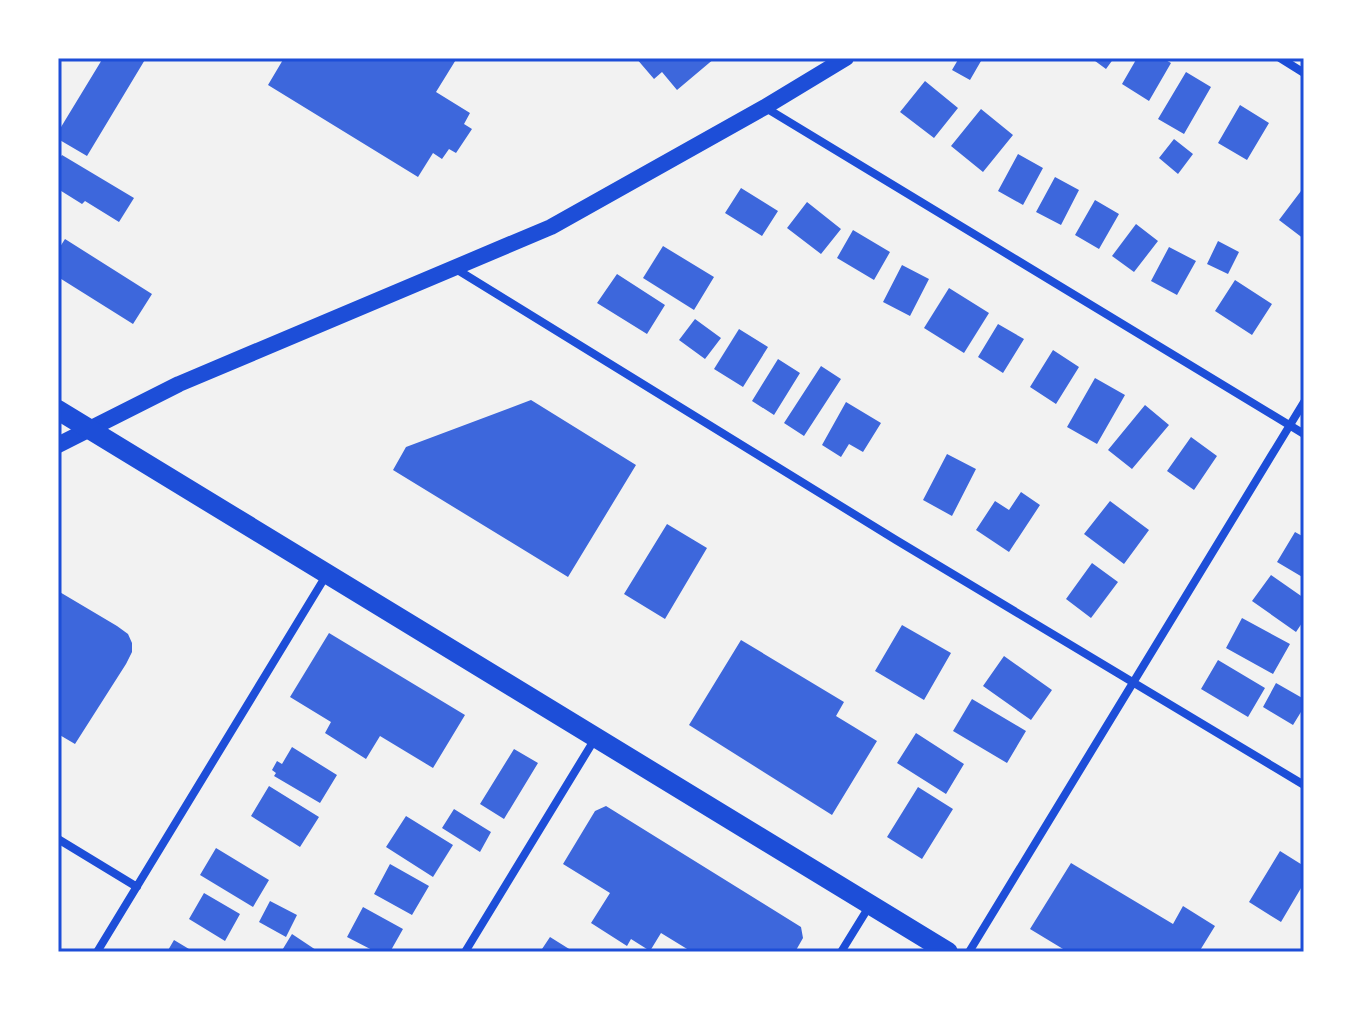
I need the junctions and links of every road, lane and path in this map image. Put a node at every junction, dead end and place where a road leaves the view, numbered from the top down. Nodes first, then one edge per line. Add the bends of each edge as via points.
1 (846, 58) edge
2 (1280, 58) edge
3 (1304, 73) edge
4 (765, 107) junction
5 (455, 268) junction
6 (1304, 402) edge
7 (58, 410) edge
8 (1290, 425) junction
9 (88, 428) junction
10 (1304, 434) edge
11 (58, 445) edge
12 (327, 574) junction
13 (1133, 683) junction
14 (596, 737) junction
15 (1304, 785) edge
16 (58, 839) edge
17 (137, 887) junction
18 (870, 905) junction
19 (97, 952) edge
20 (465, 952) edge
21 (841, 952) edge
22 (948, 952) edge
23 (969, 952) edge

1 - 4 main road
2 - 3 street
4 - 5 main road via 579,212
4 - 8 street
5 - 9 main road via 252,352
5 - 13 street
6 - 8 street
7 - 9 main road
8 - 10 street
8 - 13 street
9 - 11 main road
9 - 12 main road
12 - 14 main road
12 - 17 street
13 - 15 street
13 - 23 street
14 - 18 main road
14 - 20 street
16 - 17 street
17 - 19 street
18 - 21 street
18 - 22 main road

